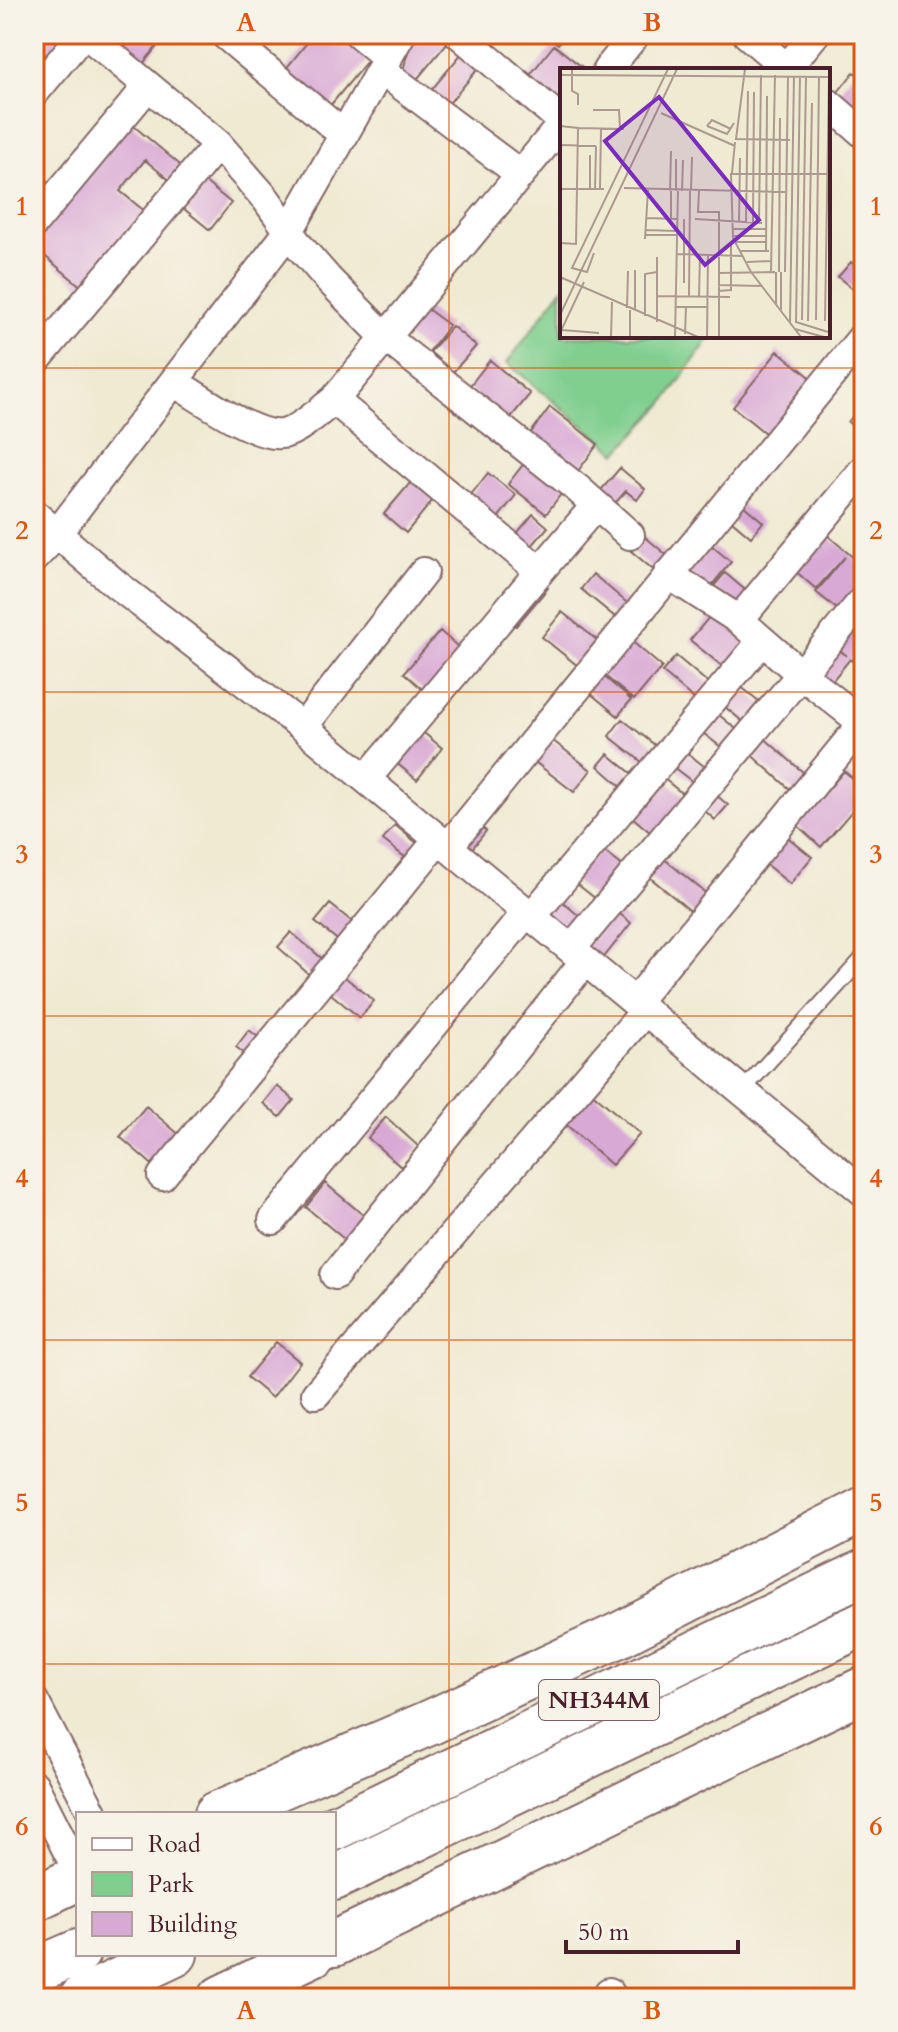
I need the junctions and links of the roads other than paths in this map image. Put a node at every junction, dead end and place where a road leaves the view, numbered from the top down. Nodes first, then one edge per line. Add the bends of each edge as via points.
1 (224, 34) edge
2 (359, 34) edge
3 (459, 34) edge
4 (636, 34) edge
5 (747, 34) edge
6 (815, 34) edge
7 (99, 38) edge
8 (390, 54) edge
9 (609, 68) edge
10 (787, 68) edge
11 (789, 68) edge
12 (148, 86) junction
13 (34, 93) edge
14 (830, 105) edge
15 (560, 120) edge
16 (560, 124) edge
17 (864, 134) edge
18 (344, 135) junction
19 (218, 144) junction
20 (520, 174) junction
21 (34, 223) edge
22 (289, 231) junction
23 (864, 335) edge
24 (385, 337) junction
25 (34, 363) edge
26 (175, 383) junction
27 (334, 400) junction
28 (864, 469) edge
29 (596, 505) junction
30 (34, 514) edge
31 (56, 535) junction
32 (630, 535) dead end
33 (34, 558) edge
34 (540, 571) junction
35 (424, 572) dead end
36 (668, 574) junction
37 (864, 599) edge
38 (739, 620) junction
39 (762, 641) junction
40 (801, 674) junction
41 (864, 724) edge
42 (303, 727) junction
43 (366, 779) junction
44 (443, 843) junction
45 (530, 914) junction
46 (578, 955) junction
47 (862, 959) edge
48 (640, 1007) junction
49 (742, 1091) junction
50 (162, 1176) dead end
51 (864, 1192) edge
52 (273, 1220) dead end
53 (335, 1275) dead end
54 (316, 1394) dead end
55 (864, 1509) edge
56 (864, 1572) edge
57 (864, 1623) edge
58 (864, 1689) edge
59 (34, 1701) edge
60 (34, 1785) edge
61 (92, 1812) edge
62 (222, 1812) edge
63 (336, 1827) edge
64 (76, 1871) edge
65 (76, 1876) edge
66 (336, 1877) edge
67 (34, 1899) edge
68 (336, 1943) edge
69 (76, 1953) edge
70 (171, 1956) edge
71 (309, 1956) edge
72 (34, 1971) edge
73 (82, 1998) edge
74 (221, 1998) edge

1 - 18 street
2 - 8 street
3 - 15 street
4 - 9 street
5 - 10 street
6 - 11 street
7 - 12 street
7 - 13 street
8 - 18 street
8 - 20 street
12 - 19 street
12 - 21 street
14 - 17 street
16 - 20 street
18 - 22 street
19 - 22 street
19 - 25 street
20 - 24 street
22 - 24 street
22 - 26 street
23 - 36 street
24 - 27 street
24 - 29 street
26 - 27 street via 258,431 283,435
26 - 31 street
27 - 34 street
28 - 38 street
29 - 32 street
29 - 34 street
30 - 31 street
31 - 33 street
31 - 42 street
34 - 43 street
35 - 42 street
36 - 38 street
36 - 44 street via 635,620
37 - 40 street
38 - 39 street
39 - 40 street
39 - 45 street
40 - 41 street
40 - 46 street
41 - 48 street
42 - 43 street
43 - 44 street
44 - 45 street
44 - 50 street
45 - 46 street
45 - 52 street
46 - 48 street
46 - 53 street
47 - 49 lane
48 - 49 street
48 - 54 street
49 - 51 street
55 - 62 main road via 621,1634
56 - 63 main road, NH344M
57 - 66 main road, NH344M
58 - 68 main road
59 - 61 street
60 - 64 street
65 - 67 main road
69 - 72 main road
70 - 73 main road
71 - 74 main road

